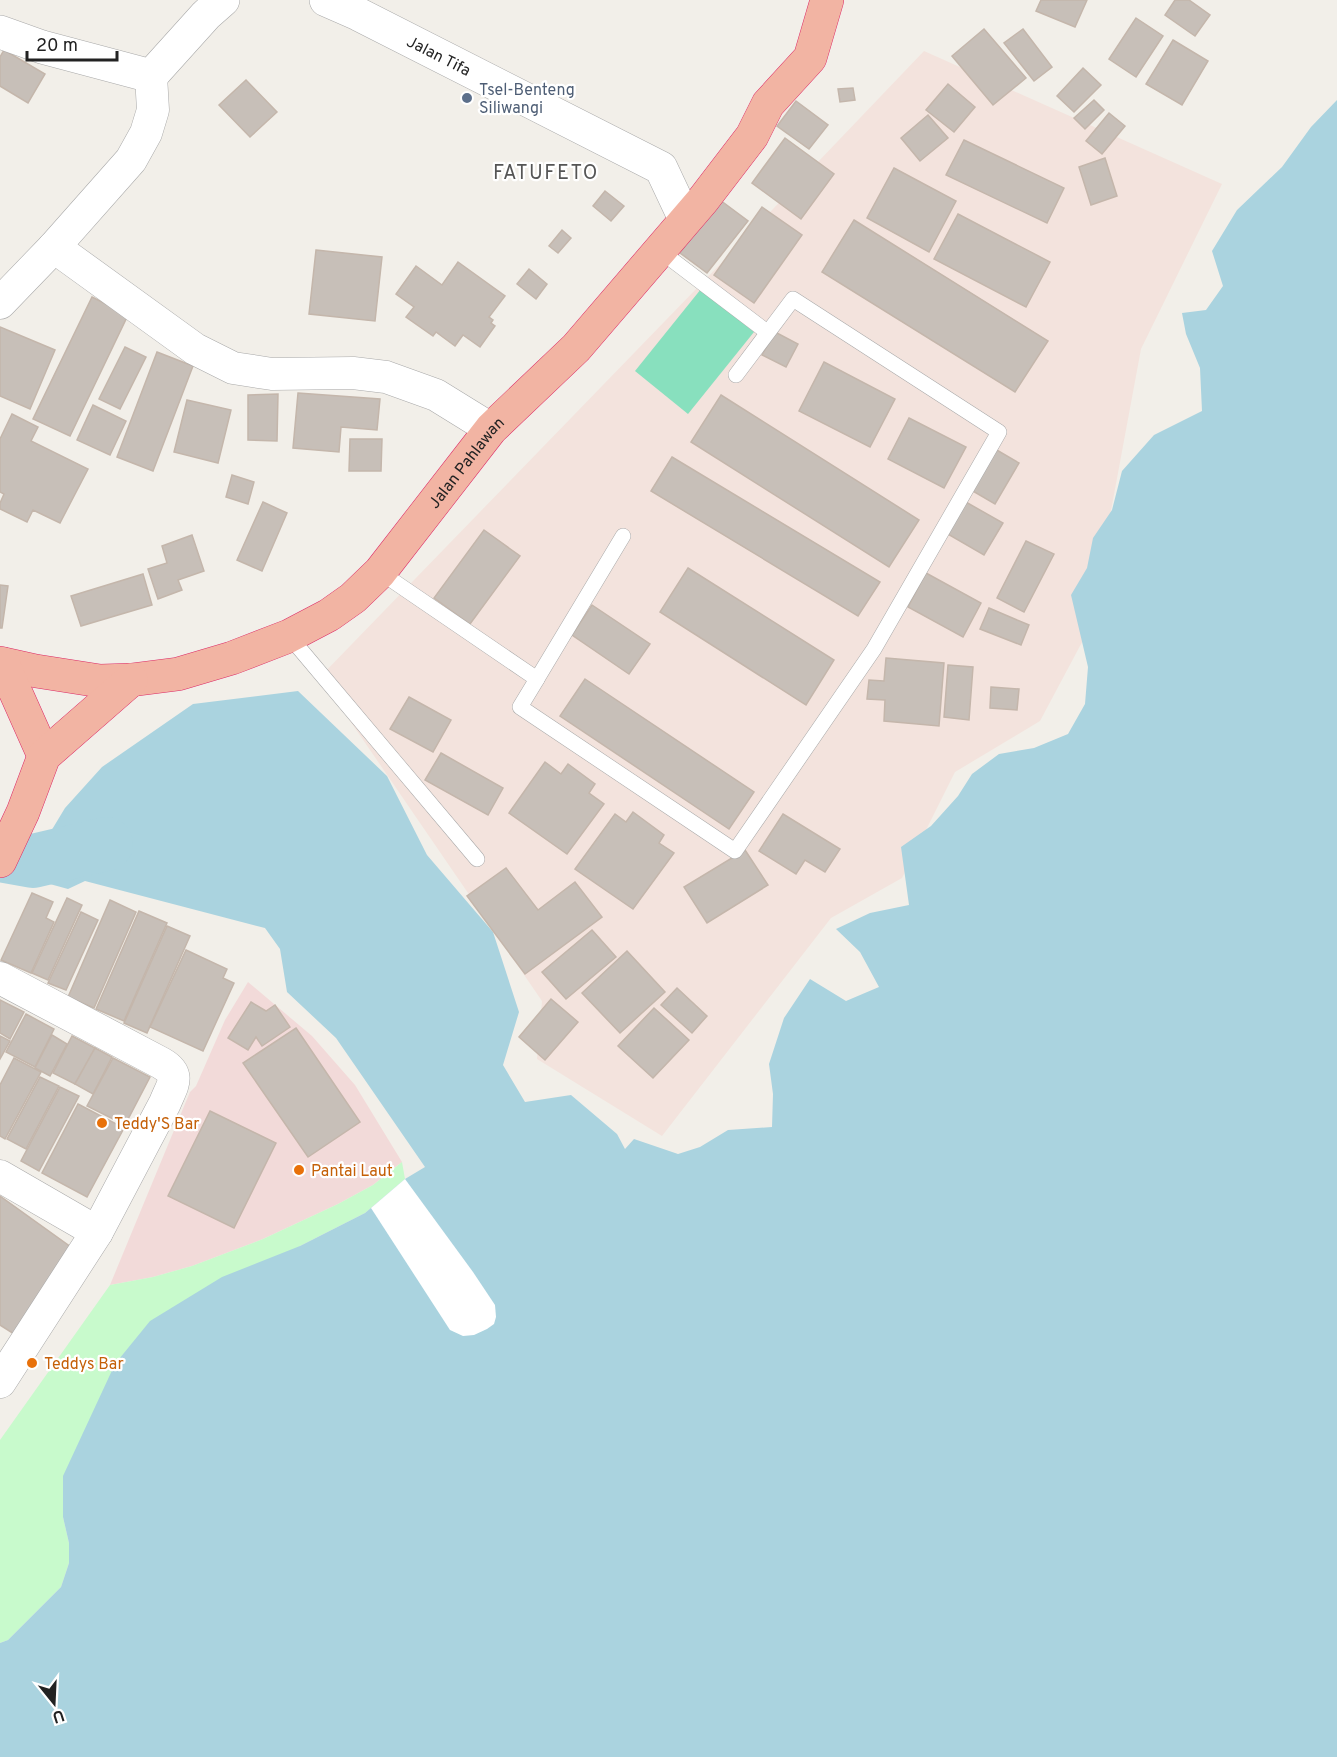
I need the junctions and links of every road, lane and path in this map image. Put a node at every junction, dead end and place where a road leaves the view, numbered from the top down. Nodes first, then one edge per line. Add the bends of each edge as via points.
1 (223, 0) edge
2 (326, 0) edge
3 (827, 0) edge
4 (0, 32) edge
5 (151, 76) junction
6 (685, 219) junction
7 (54, 247) junction
8 (659, 250) junction
9 (0, 303) edge
10 (767, 333) junction
11 (736, 375) dead end
12 (491, 429) junction
13 (623, 537) dead end
14 (380, 572) junction
15 (289, 636) junction
16 (2, 664) edge
17 (537, 679) junction
18 (131, 681) junction
19 (44, 756) junction
20 (477, 859) dead end
21 (0, 861) edge
22 (0, 978) edge
23 (0, 1176) edge
24 (97, 1232) junction
25 (0, 1382) edge

1 - 5 street
2 - 6 street, Jalan Tifa via 661,168
3 - 6 highway, Jalan Pahlawan via 810,58 768,104 752,135
4 - 5 street
5 - 7 street via 153,110 131,160
6 - 8 highway, Jalan Pahlawan
7 - 9 street
7 - 12 street via 195,349 233,368 272,374 353,373 386,377 436,395
8 - 10 lane
8 - 12 highway, Jalan Pahlawan via 576,348
10 - 11 lane
10 - 17 lane via 793,299 999,432 874,649 735,851 520,707
12 - 14 highway, Jalan Pahlawan
13 - 17 lane
14 - 15 highway, Jalan Pahlawan via 329,615
14 - 17 lane
15 - 18 highway, Jalan Pahlawan via 178,674
15 - 20 lane
16 - 18 highway, Jalan Pahlawan via 100,681
16 - 19 highway
18 - 19 highway
19 - 21 highway
22 - 24 street via 170,1068 174,1075 165,1103
23 - 24 street
24 - 25 street

